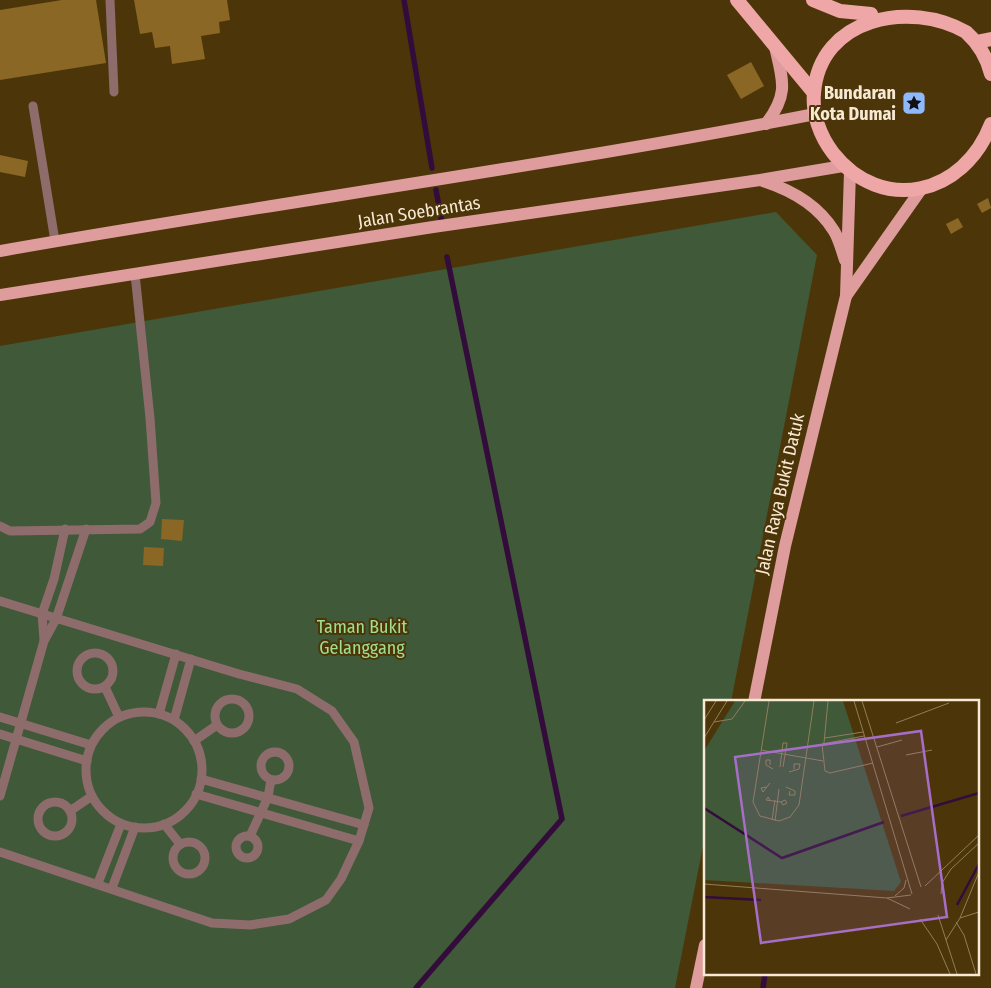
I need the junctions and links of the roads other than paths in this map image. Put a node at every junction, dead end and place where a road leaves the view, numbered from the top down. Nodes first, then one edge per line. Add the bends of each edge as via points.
1 (110, 0) edge
2 (737, 0) edge
3 (813, 0) edge
4 (871, 14) junction
5 (991, 39) edge
6 (976, 42) junction
7 (775, 47) junction
8 (991, 74) edge
9 (114, 92) dead end
10 (814, 93) junction
11 (33, 106) dead end
12 (815, 114) junction
13 (766, 124) junction
14 (991, 124) edge
15 (988, 141) edge
16 (847, 169) junction
17 (760, 180) junction
18 (922, 188) junction
19 (55, 241) junction
20 (0, 251) edge
21 (847, 265) junction
22 (135, 274) junction
23 (0, 295) edge
24 (846, 296) junction
25 (0, 526) edge
26 (65, 529) junction
27 (86, 529) junction
28 (0, 601) edge
29 (42, 614) junction
30 (56, 619) junction
31 (44, 641) junction
32 (176, 654) junction
33 (191, 659) junction
34 (105, 687) junction
35 (754, 700) edge
36 (159, 714) junction
37 (0, 717) edge
38 (119, 717) junction
39 (174, 720) junction
40 (21, 723) junction
41 (217, 724) dead end
42 (0, 734) edge
43 (17, 738) junction
44 (194, 741) junction
45 (91, 745) junction
46 (86, 761) junction
47 (200, 779) junction
48 (271, 780) dead end
49 (196, 794) junction
50 (0, 796) edge
51 (92, 796) junction
52 (268, 798) junction
53 (70, 810) junction
54 (262, 813) junction
55 (121, 824) junction
56 (164, 824) junction
57 (364, 825) junction
58 (135, 827) junction
59 (250, 836) dead end
60 (360, 841) junction
61 (180, 844) dead end
62 (0, 852) edge
63 (98, 883) junction
64 (112, 888) junction
65 (704, 950) edge
66 (696, 988) edge

1 - 9 lane
2 - 7 highway
3 - 4 highway via 840,10
4 - 6 highway via 899,7 928,10 954,22
4 - 10 highway via 849,27 831,45 819,68
5 - 6 highway
6 - 8 highway
7 - 10 highway
7 - 13 main road via 783,85 777,109
10 - 12 highway
11 - 19 lane
12 - 13 main road, Jalan Soebrantas
12 - 16 highway via 825,142
13 - 19 main road, Jalan Soebrantas
14 - 15 highway
15 - 18 highway via 968,164 947,179
16 - 17 main road, Jalan Soebrantas
16 - 18 highway via 872,184 897,190
16 - 21 main road, Jalan Raya Bukit Datuk
17 - 21 main road via 809,203 834,231
17 - 22 main road, Jalan Soebrantas
18 - 24 main road, Jalan Raya Bukit Datuk
19 - 20 main road, Jalan Soebrantas
21 - 24 main road, Jalan Raya Bukit Datuk
22 - 23 main road, Jalan Soebrantas
22 - 27 lane via 156,503 150,522 140,529
24 - 35 main road, Jalan Raya Bukit Datuk via 784,546
25 - 26 lane via 10,531
26 - 27 lane
26 - 29 lane
27 - 30 lane
28 - 29 lane
29 - 30 lane
29 - 31 lane
30 - 31 lane
30 - 32 lane
31 - 40 lane
32 - 33 lane
32 - 36 lane
33 - 39 lane
33 - 57 lane via 297,689 332,711 354,742 360,762 369,808
34 - 34 lane via 92,689 82,683 77,671 86,656 98,653 109,659 112,677
34 - 38 lane
36 - 38 lane via 132,713
36 - 39 lane
37 - 40 lane
38 - 45 lane via 98,734
39 - 44 lane
40 - 43 lane
40 - 45 lane
41 - 44 lane
42 - 43 lane
43 - 46 lane
43 - 50 lane
44 - 47 lane via 200,754
45 - 46 lane
46 - 51 lane via 87,784
47 - 49 lane
47 - 52 lane
48 - 52 lane
49 - 54 lane
49 - 56 lane via 187,808
51 - 53 lane
51 - 55 lane via 109,817
52 - 54 lane
52 - 57 lane
53 - 53 lane via 72,826 60,836 52,837 40,828 38,820 43,806 58,802
54 - 59 lane
54 - 60 lane
55 - 58 lane
55 - 63 lane
56 - 58 lane via 150,828
56 - 61 lane
57 - 60 lane
58 - 64 lane
60 - 64 lane via 341,879 326,900 289,919 250,925 212,923
62 - 63 lane
63 - 64 lane
65 - 66 main road

